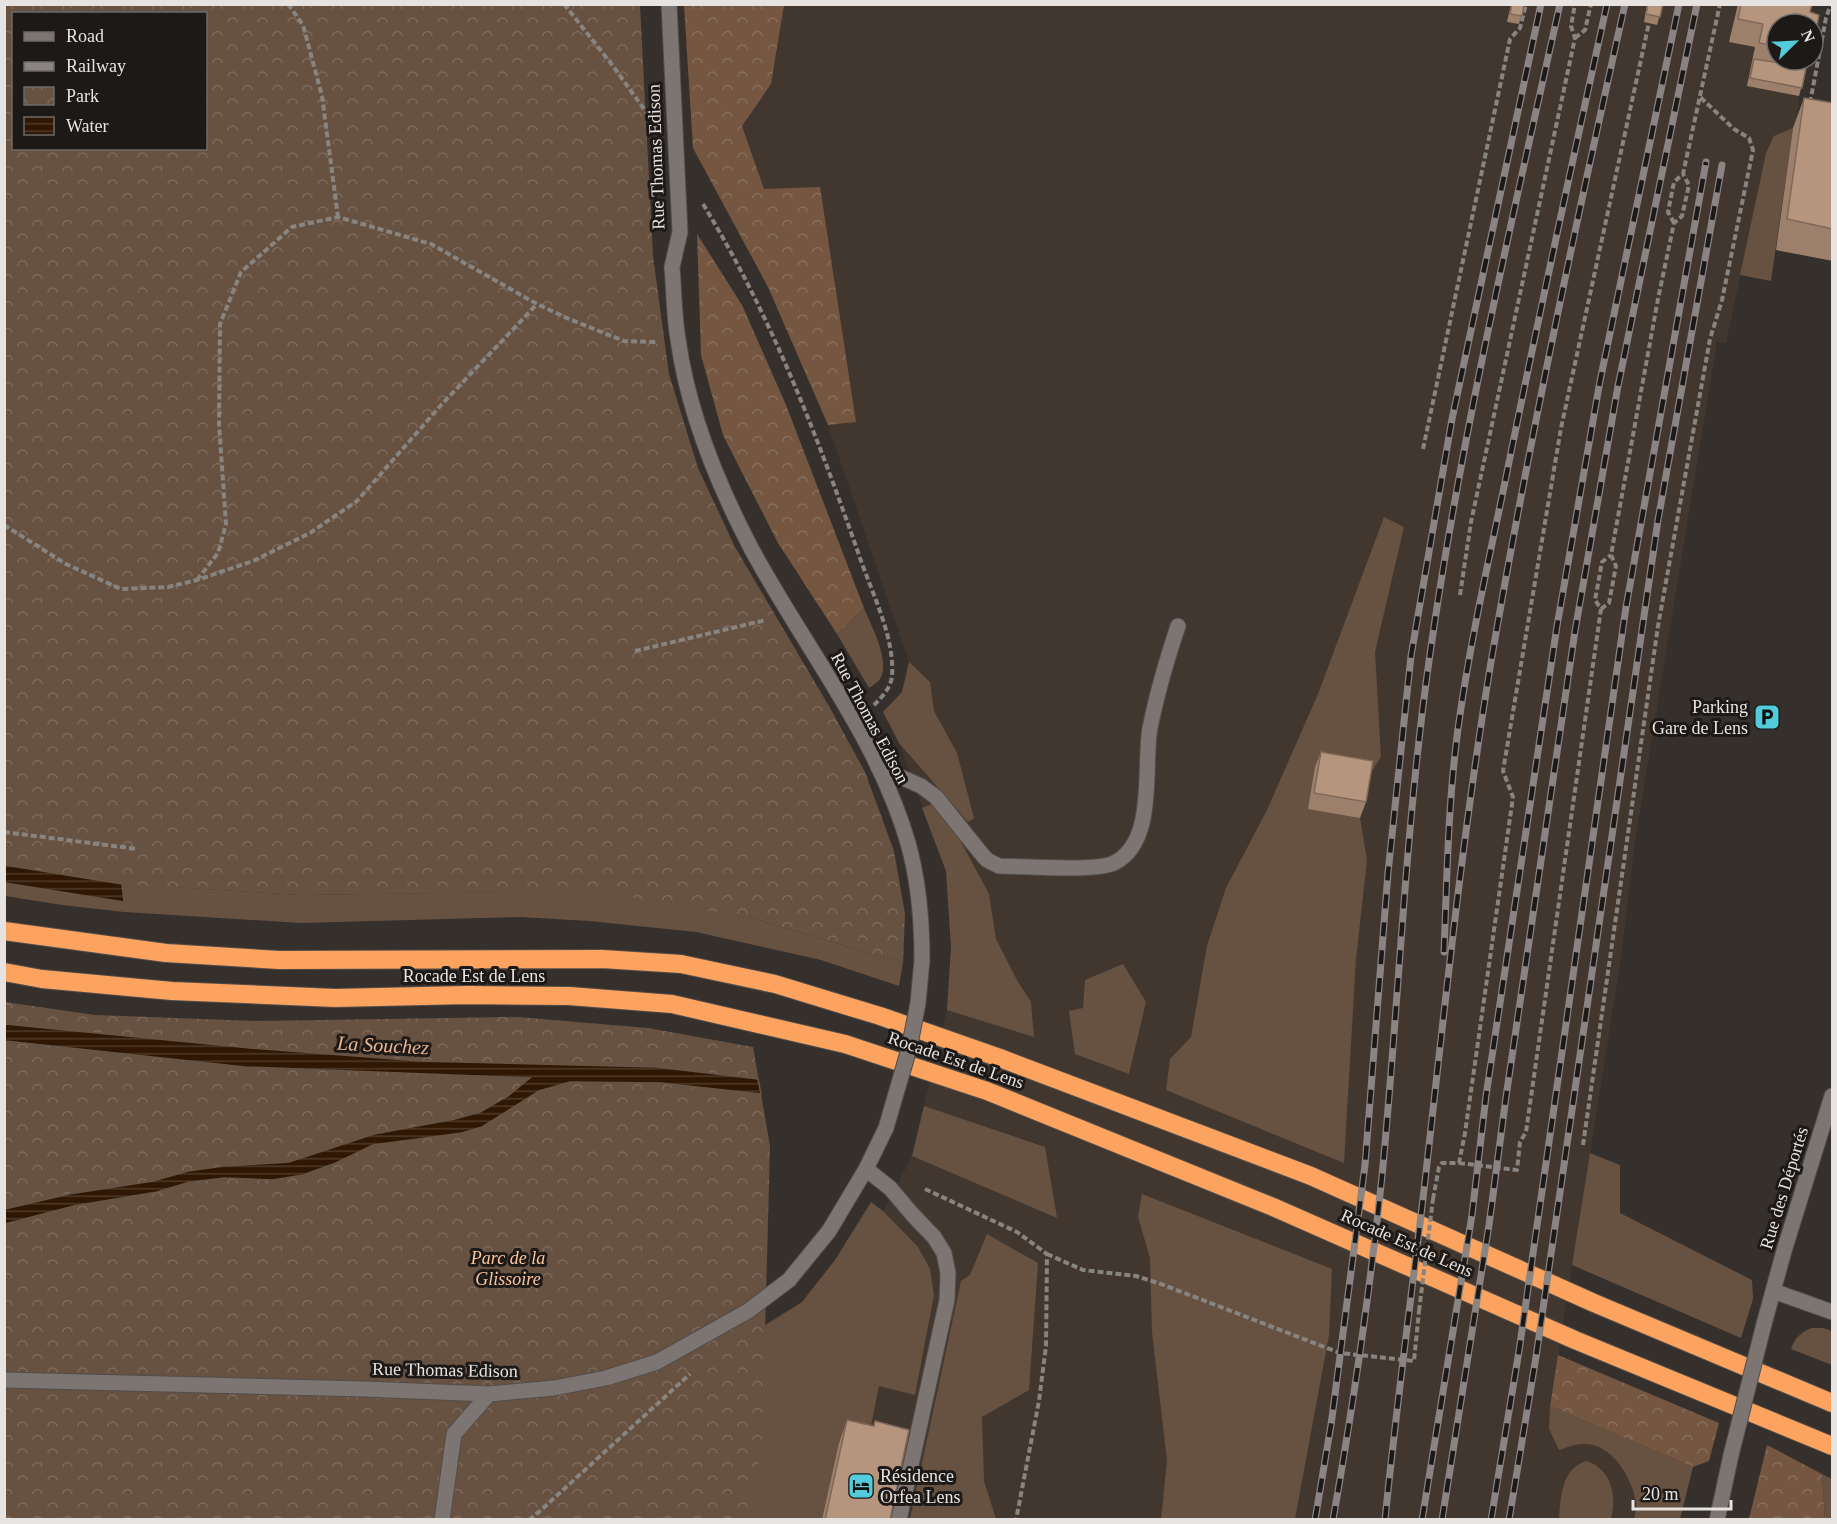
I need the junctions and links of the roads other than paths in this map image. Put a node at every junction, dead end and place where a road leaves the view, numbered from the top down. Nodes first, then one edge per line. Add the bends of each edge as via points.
1 (669, 4) edge
2 (1178, 626) dead end
3 (878, 767) junction
4 (4, 932) edge
5 (4, 972) edge
6 (1833, 1096) edge
7 (866, 1169) junction
8 (1773, 1291) junction
9 (1833, 1312) edge
10 (4, 1380) edge
11 (489, 1394) junction
12 (1833, 1403) edge
13 (1833, 1446) edge
14 (442, 1520) edge
15 (899, 1520) edge
16 (1718, 1520) edge

1 - 3 street, Rue Thomas Edison, bridge via 680,232 672,267 678,340 695,416 706,451 751,548
2 - 3 street via 1150,729 1141,828 1134,846 1111,864 999,866 987,860 936,797
3 - 7 street, Rue Thomas Edison, bridge via 904,832 915,874 922,921 922,960 909,1049 886,1128
4 - 12 highway, Rocade Est de Lens via 166,953 279,960 602,959 681,964 776,984 1000,1058 1311,1176 1594,1303
5 - 13 highway, Rocade Est de Lens via 183,992 335,998 569,996 672,1004 845,1044 987,1091 1251,1198 1575,1340
6 - 8 street, Rue des Déportés
7 - 11 street, Rue Thomas Edison via 829,1231 789,1280 748,1311 657,1362 606,1378 554,1388
7 - 15 street via 890,1188 934,1237 944,1253 948,1273 947,1299
8 - 9 street
8 - 16 street, Rue des Déportés, bridge
10 - 11 street, Rue Thomas Edison
11 - 14 street via 454,1434

